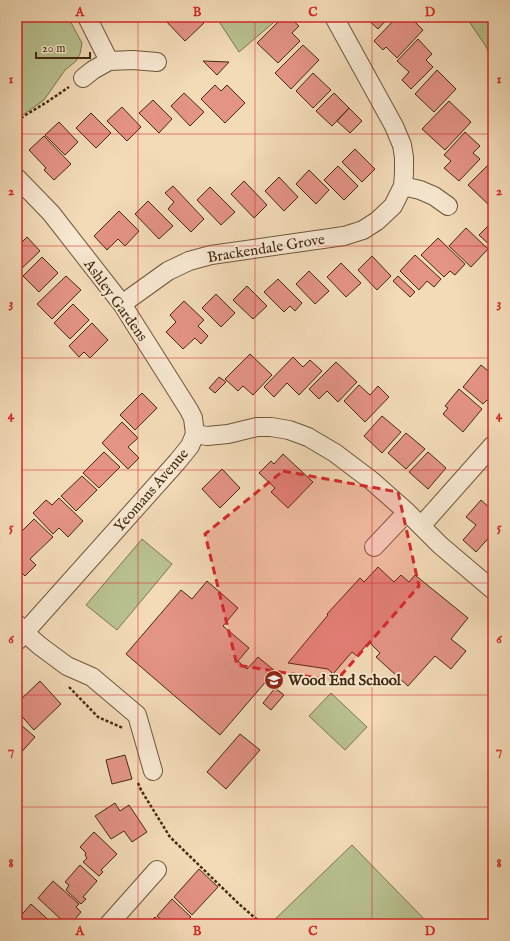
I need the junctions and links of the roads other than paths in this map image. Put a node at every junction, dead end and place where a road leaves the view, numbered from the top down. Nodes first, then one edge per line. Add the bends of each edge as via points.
1 (87, 17) edge
2 (334, 17) edge
3 (109, 61) junction
4 (157, 62) dead end
5 (83, 78) road end
6 (17, 178) edge
7 (403, 186) junction
8 (448, 206) dead end
9 (122, 304) junction
10 (195, 434) junction
11 (493, 446) edge
12 (407, 512) junction
13 (422, 526) junction
14 (374, 547) dead end
15 (493, 590) edge
16 (19, 632) edge
17 (153, 771) dead end
18 (157, 870) dead end
19 (109, 924) edge

1 - 3 street
2 - 7 street, Brackendale Grove via 394,126 404,157
3 - 4 street
3 - 5 street
6 - 9 street, Ashley Gardens via 51,213
7 - 8 street via 434,196
7 - 9 street, Brackendale Grove via 393,206 363,230 344,236 188,260
9 - 10 street, Ashley Gardens via 189,410
10 - 12 street, Yeomans Avenue via 228,434 257,427 289,430 308,437 335,453
10 - 16 street, Yeomans Avenue via 190,446 177,462
11 - 13 street
12 - 13 street, Yeomans Avenue
12 - 14 street
13 - 15 street, Yeomans Avenue via 440,545
16 - 17 street via 67,666 92,677 136,714
18 - 19 street

